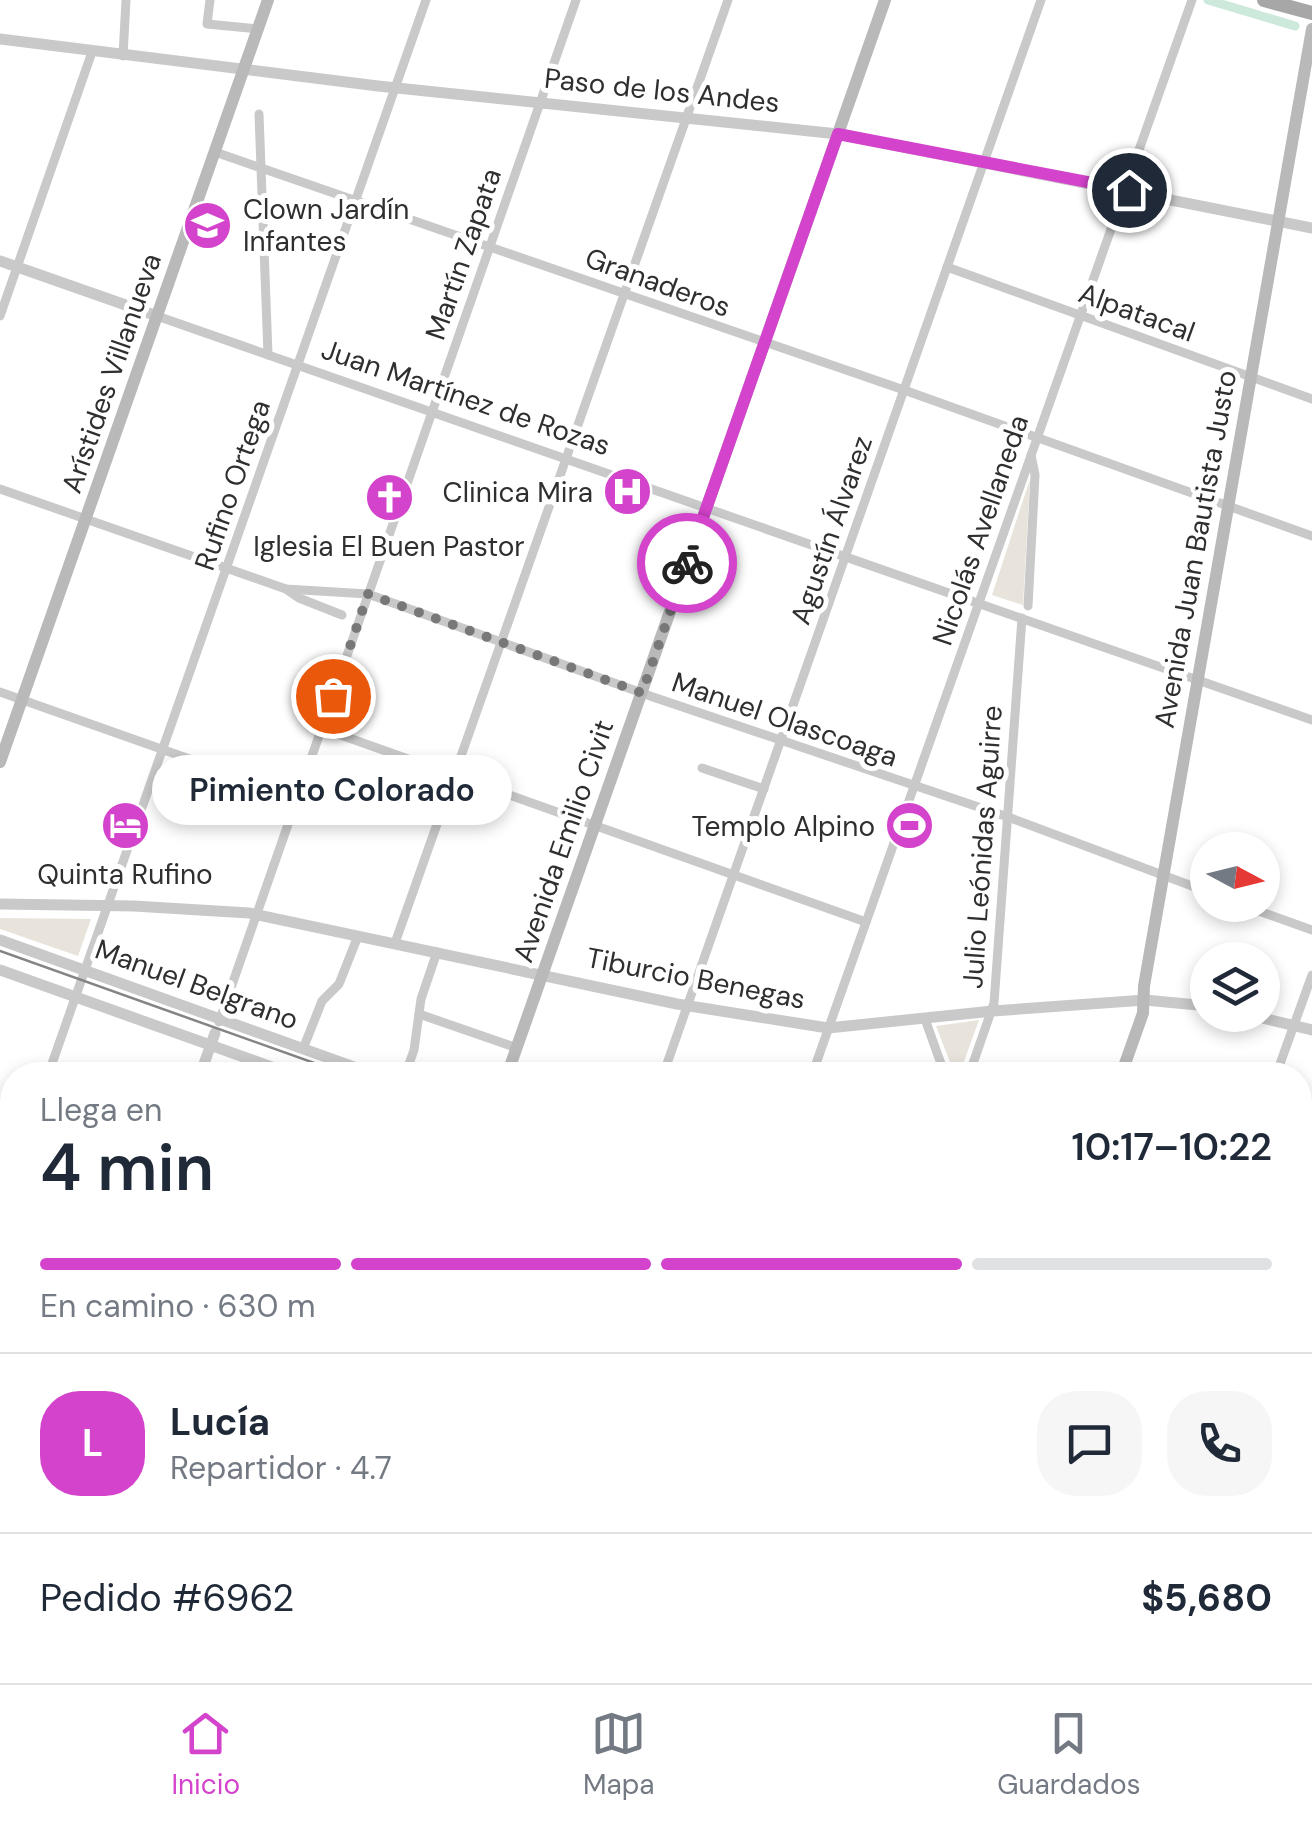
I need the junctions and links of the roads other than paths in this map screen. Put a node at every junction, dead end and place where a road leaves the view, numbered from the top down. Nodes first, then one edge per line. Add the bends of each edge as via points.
1 (126, 0) edge
2 (210, 0) edge
3 (268, 0) edge
4 (426, 0) edge
5 (576, 0) edge
6 (728, 0) edge
7 (885, 0) edge
8 (1041, 0) edge
9 (1192, 0) edge
10 (1264, 0) edge
11 (1312, 14) edge
12 (258, 29) junction
13 (1312, 29) edge
14 (0, 39) edge
15 (92, 52) junction
16 (123, 56) junction
17 (244, 69) junction
18 (395, 88) junction
19 (540, 102) junction
20 (259, 114) dead end
21 (688, 118) junction
22 (838, 134) junction
23 (215, 152) junction
24 (983, 164) junction
25 (261, 168) junction
26 (1125, 189) junction
27 (356, 202) junction
28 (1278, 220) junction
29 (1312, 228) edge
30 (490, 246) junction
31 (0, 260) edge
32 (17, 267) junction
33 (947, 267) junction
34 (624, 293) junction
35 (0, 316) edge
36 (157, 316) junction
37 (1080, 316) junction
38 (764, 344) junction
39 (268, 355) junction
40 (298, 366) junction
41 (1251, 377) junction
42 (904, 390) junction
43 (1312, 399) edge
44 (432, 412) junction
45 (1037, 438) junction
46 (566, 458) junction
47 (1029, 476) junction
48 (0, 488) edge
49 (1228, 506) junction
50 (706, 508) junction
51 (86, 518) junction
52 (1312, 536) edge
53 (845, 556) junction
54 (227, 568) junction
55 (286, 588) junction
56 (368, 594) junction
57 (978, 603) junction
58 (1028, 606) dead end
59 (342, 615) dead end
60 (1022, 618) junction
61 (501, 642) junction
62 (1198, 680) junction
63 (0, 692) edge
64 (642, 693) junction
65 (22, 699) junction
66 (1312, 720) edge
67 (322, 728) junction
68 (780, 741) junction
69 (165, 749) junction
70 (0, 762) edge
71 (702, 768) dead end
72 (454, 775) junction
73 (914, 786) junction
74 (764, 789) junction
75 (297, 797) junction
76 (1008, 817) junction
77 (595, 826) junction
78 (734, 875) junction
79 (1164, 876) junction
80 (1190, 885) edge
81 (0, 904) edge
82 (109, 906) junction
83 (256, 914) junction
84 (1280, 919) edge
85 (866, 922) junction
86 (1312, 930) edge
87 (358, 936) junction
88 (0, 940) edge
89 (395, 943) junction
90 (437, 952) junction
91 (0, 970) edge
92 (543, 974) junction
93 (1312, 975) edge
94 (83, 977) junction
95 (76, 997) junction
96 (1144, 1000) junction
97 (1190, 1004) edge
98 (688, 1006) junction
99 (992, 1011) junction
100 (420, 1014) junction
101 (925, 1018) junction
102 (220, 1019) junction
103 (1280, 1022) edge
104 (1294, 1025) junction
105 (828, 1028) junction
106 (1312, 1030) edge
107 (215, 1032) joint
108 (210, 1046) junction
109 (517, 1048) junction
110 (304, 1049) junction
111 (53, 1062) edge
112 (204, 1062) edge
113 (256, 1062) edge
114 (332, 1062) edge
115 (410, 1062) edge
116 (512, 1062) edge
117 (668, 1062) edge
118 (816, 1062) edge
119 (940, 1062) edge
120 (974, 1062) edge
121 (1126, 1062) edge
122 (1281, 1062) edge

1 - 16 street
2 - 12 street via 207,24
3 - 12 main road, Arístides Villanueva
4 - 18 street, Rufino Ortega
5 - 19 street, Martín Zapata
6 - 21 street
7 - 22 main road, Avenida Emilio Civit
8 - 24 street, Agustín Álvarez
9 - 26 street, Nicolás Avellaneda
10 - 11 main road
12 - 17 main road, Arístides Villanueva
13 - 28 main road, Avenida Juan Bautista Justo
14 - 15 street, Paso de los Andes
15 - 16 street, Paso de los Andes
15 - 32 street
16 - 17 street, Paso de los Andes
17 - 18 street, Paso de los Andes
17 - 23 main road, Arístides Villanueva
18 - 19 street, Paso de los Andes
18 - 27 street, Rufino Ortega
19 - 21 street, Paso de los Andes
19 - 30 street, Martín Zapata
20 - 25 street
21 - 22 street, Paso de los Andes
21 - 34 street
22 - 24 street, Paso de los Andes
22 - 38 main road, Avenida Emilio Civit
23 - 25 street, Granaderos
23 - 36 main road, Arístides Villanueva
24 - 26 street, Paso de los Andes
24 - 33 street, Agustín Álvarez
25 - 27 street, Granaderos
25 - 39 street
26 - 28 street, Paso de los Andes
26 - 37 street, Nicolás Avellaneda
27 - 30 street, Granaderos
27 - 40 street, Rufino Ortega
28 - 29 street, Paso de los Andes
28 - 41 main road, Avenida Juan Bautista Justo
30 - 34 street, Granaderos
30 - 44 street, Martín Zapata
31 - 32 street, Juan Martínez de Rozas
32 - 35 street
32 - 36 street, Juan Martínez de Rozas
33 - 37 street, Alpatacal
33 - 42 street, Agustín Álvarez
34 - 38 street, Granaderos
34 - 46 street
36 - 39 street, Juan Martínez de Rozas
36 - 51 main road, Arístides Villanueva
37 - 41 street, Alpatacal
37 - 45 street, Nicolás Avellaneda
38 - 42 street, Granaderos
38 - 50 main road, Avenida Emilio Civit
39 - 40 street, Juan Martínez de Rozas
40 - 44 street, Juan Martínez de Rozas
40 - 54 street, Rufino Ortega
41 - 43 street, Alpatacal
41 - 49 main road, Avenida Juan Bautista Justo
42 - 45 street, Granaderos
42 - 53 street, Agustín Álvarez
44 - 46 street, Juan Martínez de Rozas
44 - 56 street, Martín Zapata
45 - 47 street, Nicolás Avellaneda
45 - 49 street, Granaderos
46 - 50 street, Juan Martínez de Rozas
46 - 61 street
47 - 57 street, Nicolás Avellaneda
47 - 58 street
48 - 51 street, Manuel Olascoaga
49 - 52 street, Granaderos
49 - 62 main road, Avenida Juan Bautista Justo
50 - 53 street, Juan Martínez de Rozas
50 - 64 main road, Avenida Emilio Civit
51 - 54 street, Manuel Olascoaga
51 - 65 main road, Arístides Villanueva
53 - 57 street, Juan Martínez de Rozas
53 - 68 street, Agustín Álvarez
54 - 55 street, Manuel Olascoaga
54 - 69 street, Rufino Ortega
55 - 56 street, Manuel Olascoaga
55 - 59 street, Manuel Olascoaga
56 - 61 street, Manuel Olascoaga
56 - 67 street, Martín Zapata
57 - 60 street, Juan Martínez de Rozas
57 - 73 street, Nicolás Avellaneda
60 - 62 street, Juan Martínez de Rozas
60 - 76 street, Julio Leónidas Aguirre
61 - 64 street, Manuel Olascoaga
61 - 72 street
62 - 66 street, Juan Martínez de Rozas
62 - 79 main road, Avenida Juan Bautista Justo
63 - 65 street
64 - 68 street, Manuel Olascoaga
64 - 77 main road, Avenida Emilio Civit
65 - 69 street
65 - 70 main road, Arístides Villanueva
67 - 72 street
67 - 75 street, Martín Zapata
68 - 73 street, Manuel Olascoaga
68 - 74 street, Agustín Álvarez
69 - 75 street
69 - 82 street, Rufino Ortega
71 - 74 street
72 - 77 street
72 - 89 street
73 - 76 street, Manuel Olascoaga
73 - 85 street, Nicolás Avellaneda
74 - 78 street, Agustín Álvarez
75 - 83 street, Martín Zapata
76 - 79 street, Manuel Olascoaga
76 - 99 street, Julio Leónidas Aguirre
77 - 78 street
77 - 92 main road, Avenida Emilio Civit
78 - 85 street
78 - 98 street, Agustín Álvarez
79 - 80 street, Manuel Olascoaga
79 - 96 main road, Avenida Juan Bautista Justo
81 - 82 street, Tiburcio Benegas
82 - 83 street, Tiburcio Benegas
82 - 94 street, Rufino Ortega
83 - 87 street, Tiburcio Benegas
83 - 102 street, Martín Zapata
84 - 86 street
85 - 105 street, Nicolás Avellaneda
87 - 89 street, Tiburcio Benegas
87 - 110 street
88 - 94 street, Manuel Belgrano
89 - 90 street, Tiburcio Benegas
90 - 92 street, Tiburcio Benegas
90 - 100 street
91 - 95 street, Manuel Belgrano
92 - 98 street, Tiburcio Benegas
92 - 109 main road, Avenida Emilio Civit
93 - 104 street
94 - 95 street, Rufino Ortega
94 - 102 street, Manuel Belgrano
95 - 108 street, Manuel Belgrano
95 - 111 street, Rufino Ortega
96 - 97 street, Tiburcio Benegas
96 - 99 street, Tiburcio Benegas
96 - 121 main road, Avenida Juan Bautista Justo
98 - 105 street, Tiburcio Benegas
98 - 117 street, Agustín Álvarez
99 - 101 street, Tiburcio Benegas
99 - 120 street, Julio Leónidas Aguirre
100 - 109 street
100 - 115 street
101 - 105 street, Tiburcio Benegas
101 - 119 street
102 - 107 street, Martín Zapata
102 - 110 street, Manuel Belgrano
103 - 104 street
104 - 106 street
104 - 122 street
105 - 118 street, Nicolás Avellaneda
107 - 108 street
108 - 112 street
108 - 113 street, Manuel Belgrano
109 - 116 main road, Avenida Emilio Civit
110 - 114 street, Manuel Belgrano

